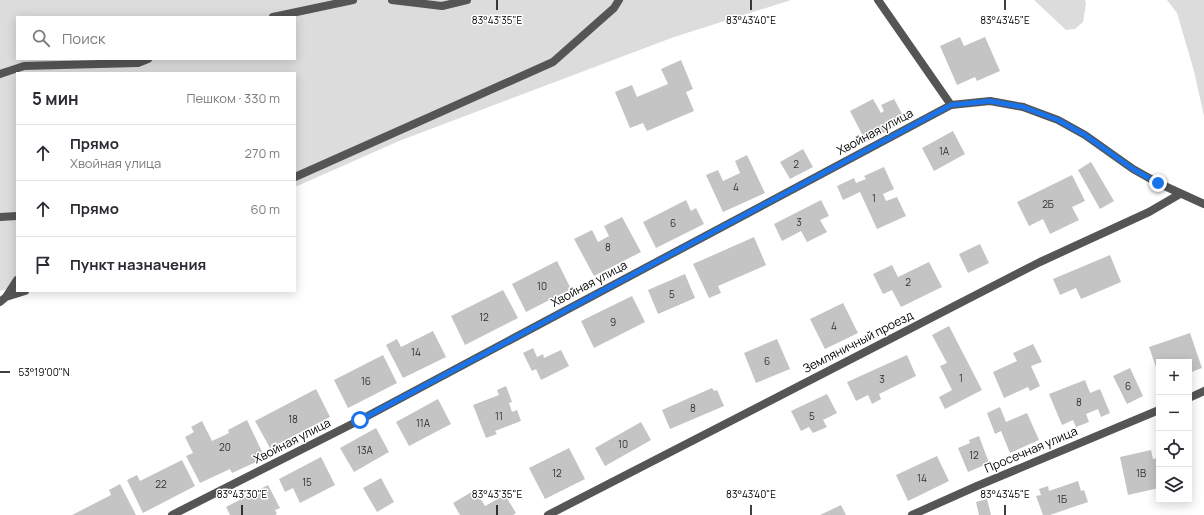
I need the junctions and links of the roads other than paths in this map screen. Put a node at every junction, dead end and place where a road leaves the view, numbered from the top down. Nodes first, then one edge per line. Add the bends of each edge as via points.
1 (353, 0) edge
2 (392, 0) edge
3 (467, 0) edge
4 (619, 0) edge
5 (878, 0) edge
6 (278, 16) edge
7 (146, 60) edge
8 (0, 74) edge
9 (951, 105) junction
10 (296, 177) edge
11 (1180, 194) junction
12 (1204, 204) edge
13 (0, 216) edge
14 (16, 216) edge
15 (16, 281) edge
16 (22, 292) edge
17 (3, 299) edge
18 (1204, 391) edge
19 (1192, 397) edge
20 (1156, 411) edge
21 (172, 515) edge
22 (548, 515) edge
23 (912, 515) edge

1 - 6 street
2 - 3 street via 442,6
4 - 10 street via 614,8 553,62
5 - 9 street
7 - 8 street via 138,63 24,66
9 - 11 street, Хвойная улица via 990,101 1023,107 1058,120 1133,169
9 - 21 street, Хвойная улица via 360,420
11 - 12 street, Хвойная улица
11 - 22 street, Земляничный проезд via 1150,212 1040,262
13 - 14 street
15 - 17 street
16 - 17 street
18 - 19 street
20 - 23 street, Просечная улица

